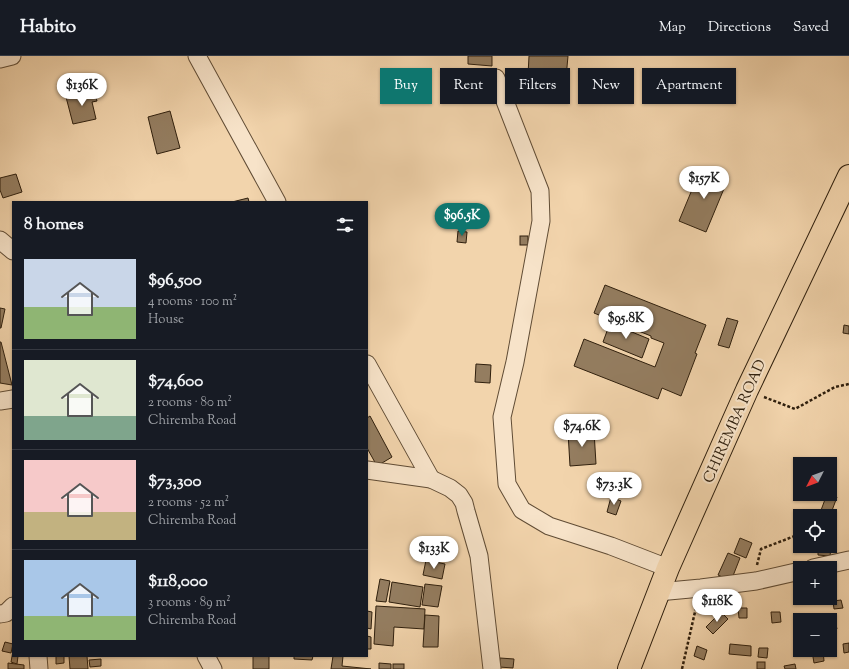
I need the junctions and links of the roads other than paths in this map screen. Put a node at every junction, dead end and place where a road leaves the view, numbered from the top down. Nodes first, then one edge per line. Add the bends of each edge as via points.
1 (12, 56) edge
2 (197, 56) edge
3 (0, 59) edge
4 (497, 81) edge
5 (849, 176) edge
6 (276, 201) edge
7 (0, 240) edge
8 (12, 251) edge
9 (368, 366) edge
10 (12, 399) edge
11 (0, 401) edge
12 (368, 470) edge
13 (431, 479) junction
14 (849, 560) edge
15 (837, 563) edge
16 (668, 568) junction
17 (793, 573) edge
18 (658, 592) junction
19 (12, 607) edge
20 (0, 614) edge
21 (492, 669) edge
22 (629, 669) edge

1 - 3 street
2 - 6 street
4 - 16 street via 540,191 541,221 515,362 502,417 507,484 522,510 549,526
5 - 16 main road, CHIREMBA ROAD via 747,390
7 - 8 street
9 - 13 street
10 - 11 street
12 - 13 street
13 - 21 street via 450,488 464,503 478,556
14 - 15 street
16 - 18 main road, CHIREMBA ROAD
17 - 18 street via 756,581
18 - 22 main road, CHIREMBA ROAD
19 - 20 street via 6,613

